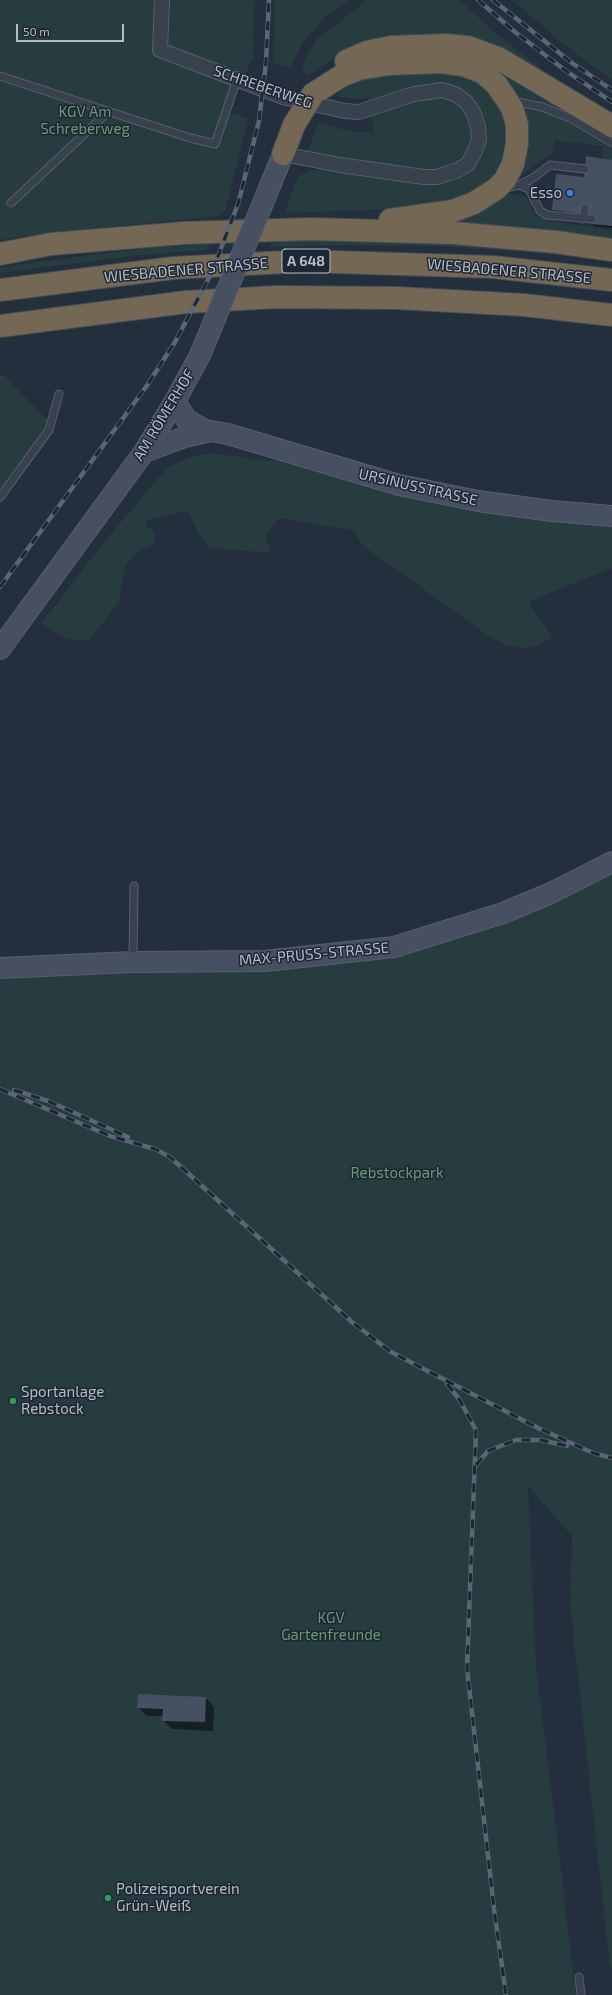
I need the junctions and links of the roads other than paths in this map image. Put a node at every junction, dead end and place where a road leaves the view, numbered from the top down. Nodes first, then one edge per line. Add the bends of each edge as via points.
1 (162, 0) edge
2 (0, 76) edge
3 (237, 79) junction
4 (313, 94) junction
5 (507, 100) junction
6 (109, 111) junction
7 (612, 126) edge
8 (612, 143) edge
9 (283, 154) junction
10 (585, 169) dead end
11 (519, 185) junction
12 (496, 190) junction
13 (11, 203) dead end
14 (585, 208) dead end
15 (592, 219) dead end
16 (584, 220) junction
17 (311, 229) junction
18 (612, 250) edge
19 (0, 254) edge
20 (612, 280) edge
21 (0, 290) edge
22 (612, 315) edge
23 (0, 326) edge
24 (59, 394) dead end
25 (175, 401) junction
26 (219, 433) junction
27 (144, 452) junction
28 (0, 497) edge
29 (612, 516) edge
30 (0, 650) edge
31 (612, 862) edge
32 (134, 886) dead end
33 (134, 962) junction
34 (0, 968) edge
35 (579, 1977) dead end
36 (581, 1995) edge

1 - 3 street, SCHREBERWEG via 160,50
2 - 6 lane
3 - 6 lane via 215,144
3 - 9 street, SCHREBERWEG via 283,97 334,110 359,112 414,94 443,90 457,95 466,102 474,114 478,127 479,139 468,164 437,177 340,165
4 - 5 highway via 341,76 359,69 389,64 441,62 462,64 482,72 496,84
4 - 7 highway via 326,76 338,66 367,52 405,46 456,45 479,50 498,58
4 - 9 highway, bridge via 294,125
5 - 8 lane via 542,107 570,118
5 - 12 highway via 517,125 517,144 513,164 505,180
6 - 13 lane
9 - 25 main road, AM RÖMERHOF, bridge via 200,355
10 - 11 lane via 550,165
11 - 12 lane
11 - 16 lane via 529,189 540,211 547,215
12 - 17 highway via 474,203 453,211
14 - 16 lane
15 - 16 lane
17 - 18 highway via 453,233 556,242
17 - 19 highway via 184,233 51,244
20 - 21 highway, WIESBADENER STRASSE / A 648 via 493,267 304,261 172,268
22 - 23 highway via 524,305 277,297 186,302
24 - 28 lane via 49,430
25 - 26 main road, URSINUSSTRASSE via 207,417
25 - 27 main road, AM RÖMERHOF
26 - 27 main road, URSINUSSTRASSE via 185,437
26 - 29 main road, URSINUSSTRASSE via 399,485 485,502
27 - 30 main road, AM RÖMERHOF
31 - 33 main road, MAX-PRUSS-STRASSE via 551,893 503,913 394,947 265,961
32 - 33 lane
33 - 34 main road, MAX-PRUSS-STRASSE
35 - 36 lane

